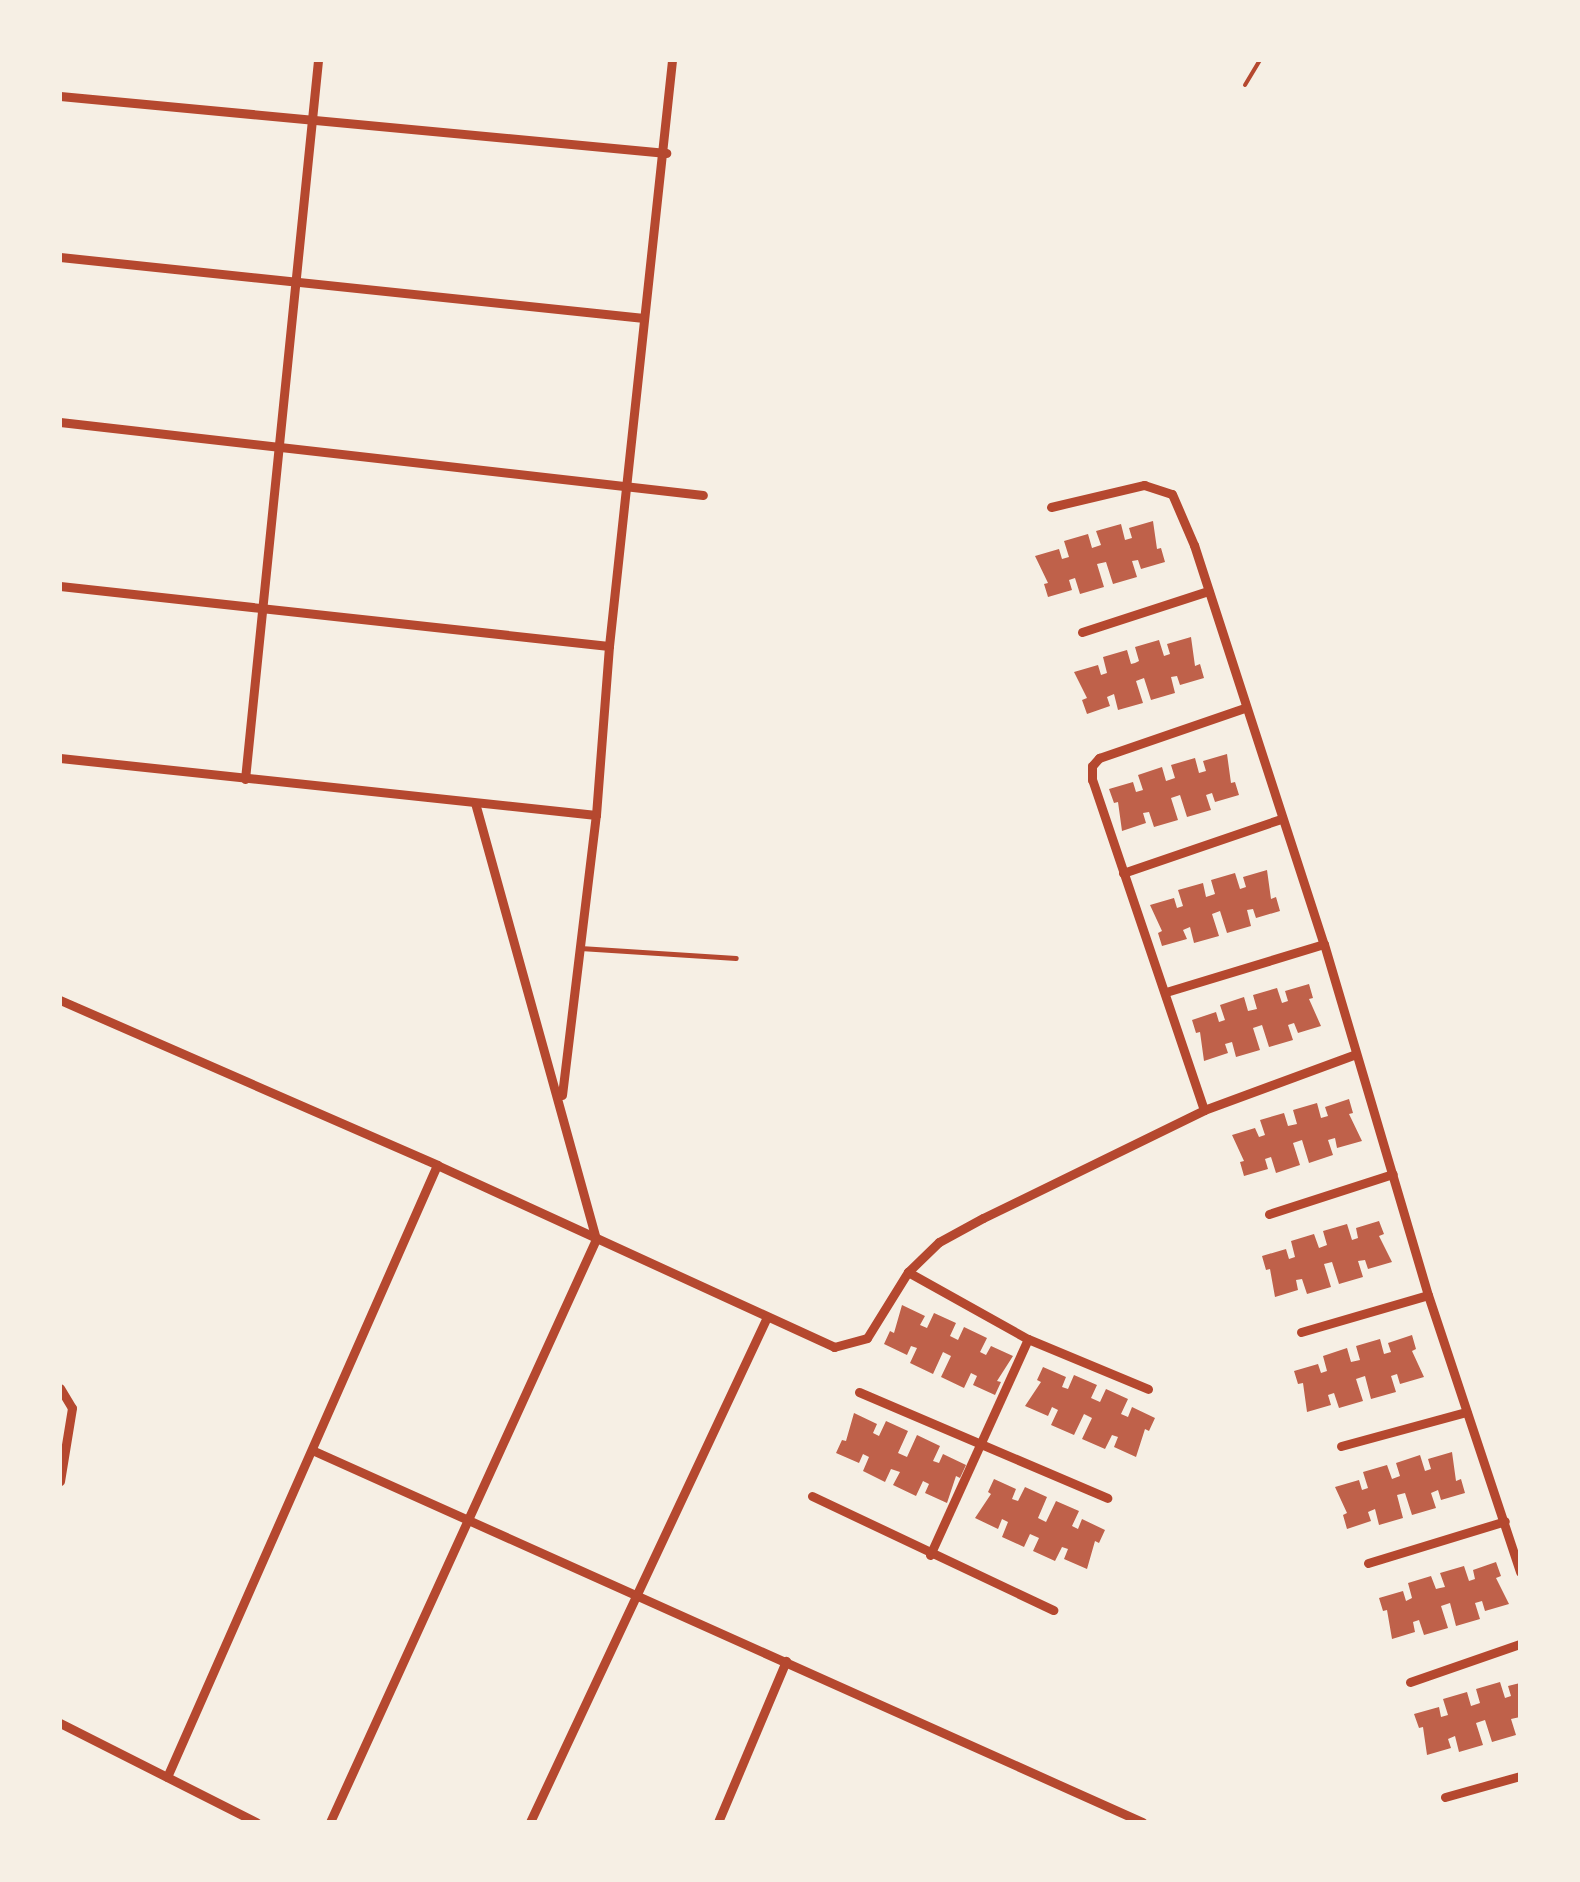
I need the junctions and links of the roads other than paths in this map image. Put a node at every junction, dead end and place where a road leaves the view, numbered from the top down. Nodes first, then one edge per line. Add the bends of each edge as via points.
1 (318, 60) edge
2 (672, 60) edge
3 (60, 96) edge
4 (312, 118) junction
5 (666, 153) junction
6 (60, 258) edge
7 (294, 282) junction
8 (644, 318) junction
9 (60, 422) edge
10 (281, 444) junction
11 (627, 484) junction
12 (702, 495) dead end
13 (1051, 507) dead end
14 (60, 586) edge
15 (1208, 591) junction
16 (261, 607) junction
17 (1082, 632) dead end
18 (609, 646) junction
19 (1244, 708) junction
20 (60, 758) edge
21 (245, 779) junction
22 (475, 804) junction
23 (596, 815) junction
24 (1281, 819) junction
25 (1123, 873) junction
26 (1324, 944) junction
27 (580, 948) junction
28 (736, 958) dead end
29 (1166, 992) junction
30 (60, 1000) edge
31 (1356, 1054) junction
32 (561, 1103) junction
33 (1204, 1110) junction
34 (437, 1164) junction
35 (1393, 1174) junction
36 (1268, 1214) dead end
37 (596, 1240) junction
38 (908, 1272) junction
39 (1428, 1295) junction
40 (767, 1318) junction
41 (1301, 1332) dead end
42 (1028, 1339) junction
43 (60, 1388) edge
44 (1148, 1389) dead end
45 (859, 1392) dead end
46 (1466, 1412) junction
47 (981, 1443) junction
48 (1341, 1446) dead end
49 (312, 1450) junction
50 (60, 1481) edge
51 (812, 1496) dead end
52 (1108, 1498) dead end
53 (1504, 1521) junction
54 (470, 1523) junction
55 (930, 1555) junction
56 (1368, 1564) dead end
57 (1520, 1572) edge
58 (634, 1596) junction
59 (1053, 1610) dead end
60 (1520, 1644) edge
61 (786, 1661) junction
62 (1410, 1682) dead end
63 (60, 1724) edge
64 (1520, 1776) edge
65 (167, 1777) junction
66 (1445, 1798) dead end
67 (256, 1822) edge
68 (330, 1822) edge
69 (530, 1822) edge
70 (718, 1822) edge
71 (1142, 1822) edge

1 - 4 street
2 - 5 street
3 - 4 street
4 - 5 street
4 - 7 street
5 - 8 street
6 - 7 street
7 - 8 street
7 - 10 street
8 - 11 street
9 - 10 street
10 - 11 street
10 - 16 street
11 - 12 street
11 - 18 street
13 - 15 street via 1135,487 1172,494
14 - 16 street
15 - 17 street
15 - 19 street
16 - 18 street
16 - 21 street
18 - 23 street
19 - 24 street
19 - 25 street via 1092,766
20 - 21 street
21 - 22 street
22 - 23 street
22 - 32 street
23 - 27 street
24 - 25 street
24 - 26 street
25 - 29 street
26 - 29 street
26 - 31 street
27 - 28 lane
27 - 32 street
29 - 33 street
30 - 34 street
31 - 33 street
31 - 35 street
32 - 37 street
33 - 38 street via 938,1242
34 - 37 street
34 - 49 street
35 - 36 street
35 - 39 street
37 - 40 street
37 - 54 street
38 - 40 street via 867,1338 851,1345 834,1347
38 - 42 street
39 - 41 street
39 - 46 street
40 - 58 street
42 - 44 street
42 - 47 street
43 - 50 street via 72,1408
45 - 47 street
46 - 48 street
46 - 53 street
47 - 52 street
47 - 55 street
49 - 54 street
49 - 65 street
51 - 55 street
53 - 56 street
53 - 57 street
54 - 58 street
54 - 68 street
55 - 59 street
58 - 61 street
58 - 69 street
60 - 62 street
61 - 70 street
61 - 71 street
63 - 65 street
64 - 66 street
65 - 67 street

